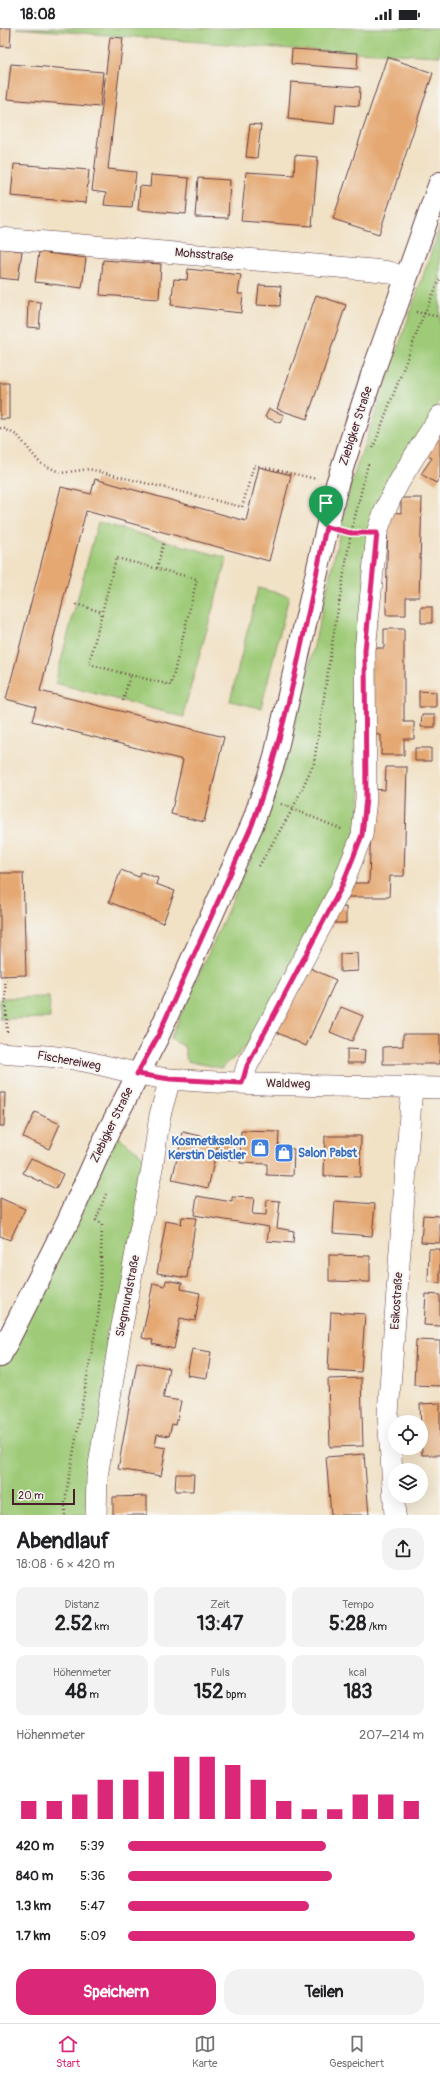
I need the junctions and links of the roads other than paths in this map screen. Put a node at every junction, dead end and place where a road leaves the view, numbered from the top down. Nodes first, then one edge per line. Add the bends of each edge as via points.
1 (440, 183) edge
2 (0, 238) edge
3 (406, 278) junction
4 (440, 416) edge
5 (4, 1054) edge
6 (137, 1074) junction
7 (170, 1079) junction
8 (242, 1083) junction
9 (412, 1087) junction
10 (440, 1088) edge
11 (0, 1356) edge
12 (96, 1515) edge
13 (395, 1515) edge

1 - 3 main road, Ziebigker Straße
2 - 3 street, Mohsstraße via 373,270
3 - 6 main road, Ziebigker Straße via 337,484 274,761 263,794 252,825 157,1038
4 - 8 street via 390,499 377,533 365,650 366,799 362,835 341,888 247,1066
5 - 6 street, Fischereiweg via 74,1059
6 - 7 street, Waldweg
6 - 11 main road, Ziebigker Straße
7 - 8 street, Waldweg
7 - 12 street, Siegmundstraße via 160,1115 120,1336 97,1477
8 - 9 street, Waldweg
9 - 10 street, Waldweg
9 - 13 street, Esikostraße via 388,1414

